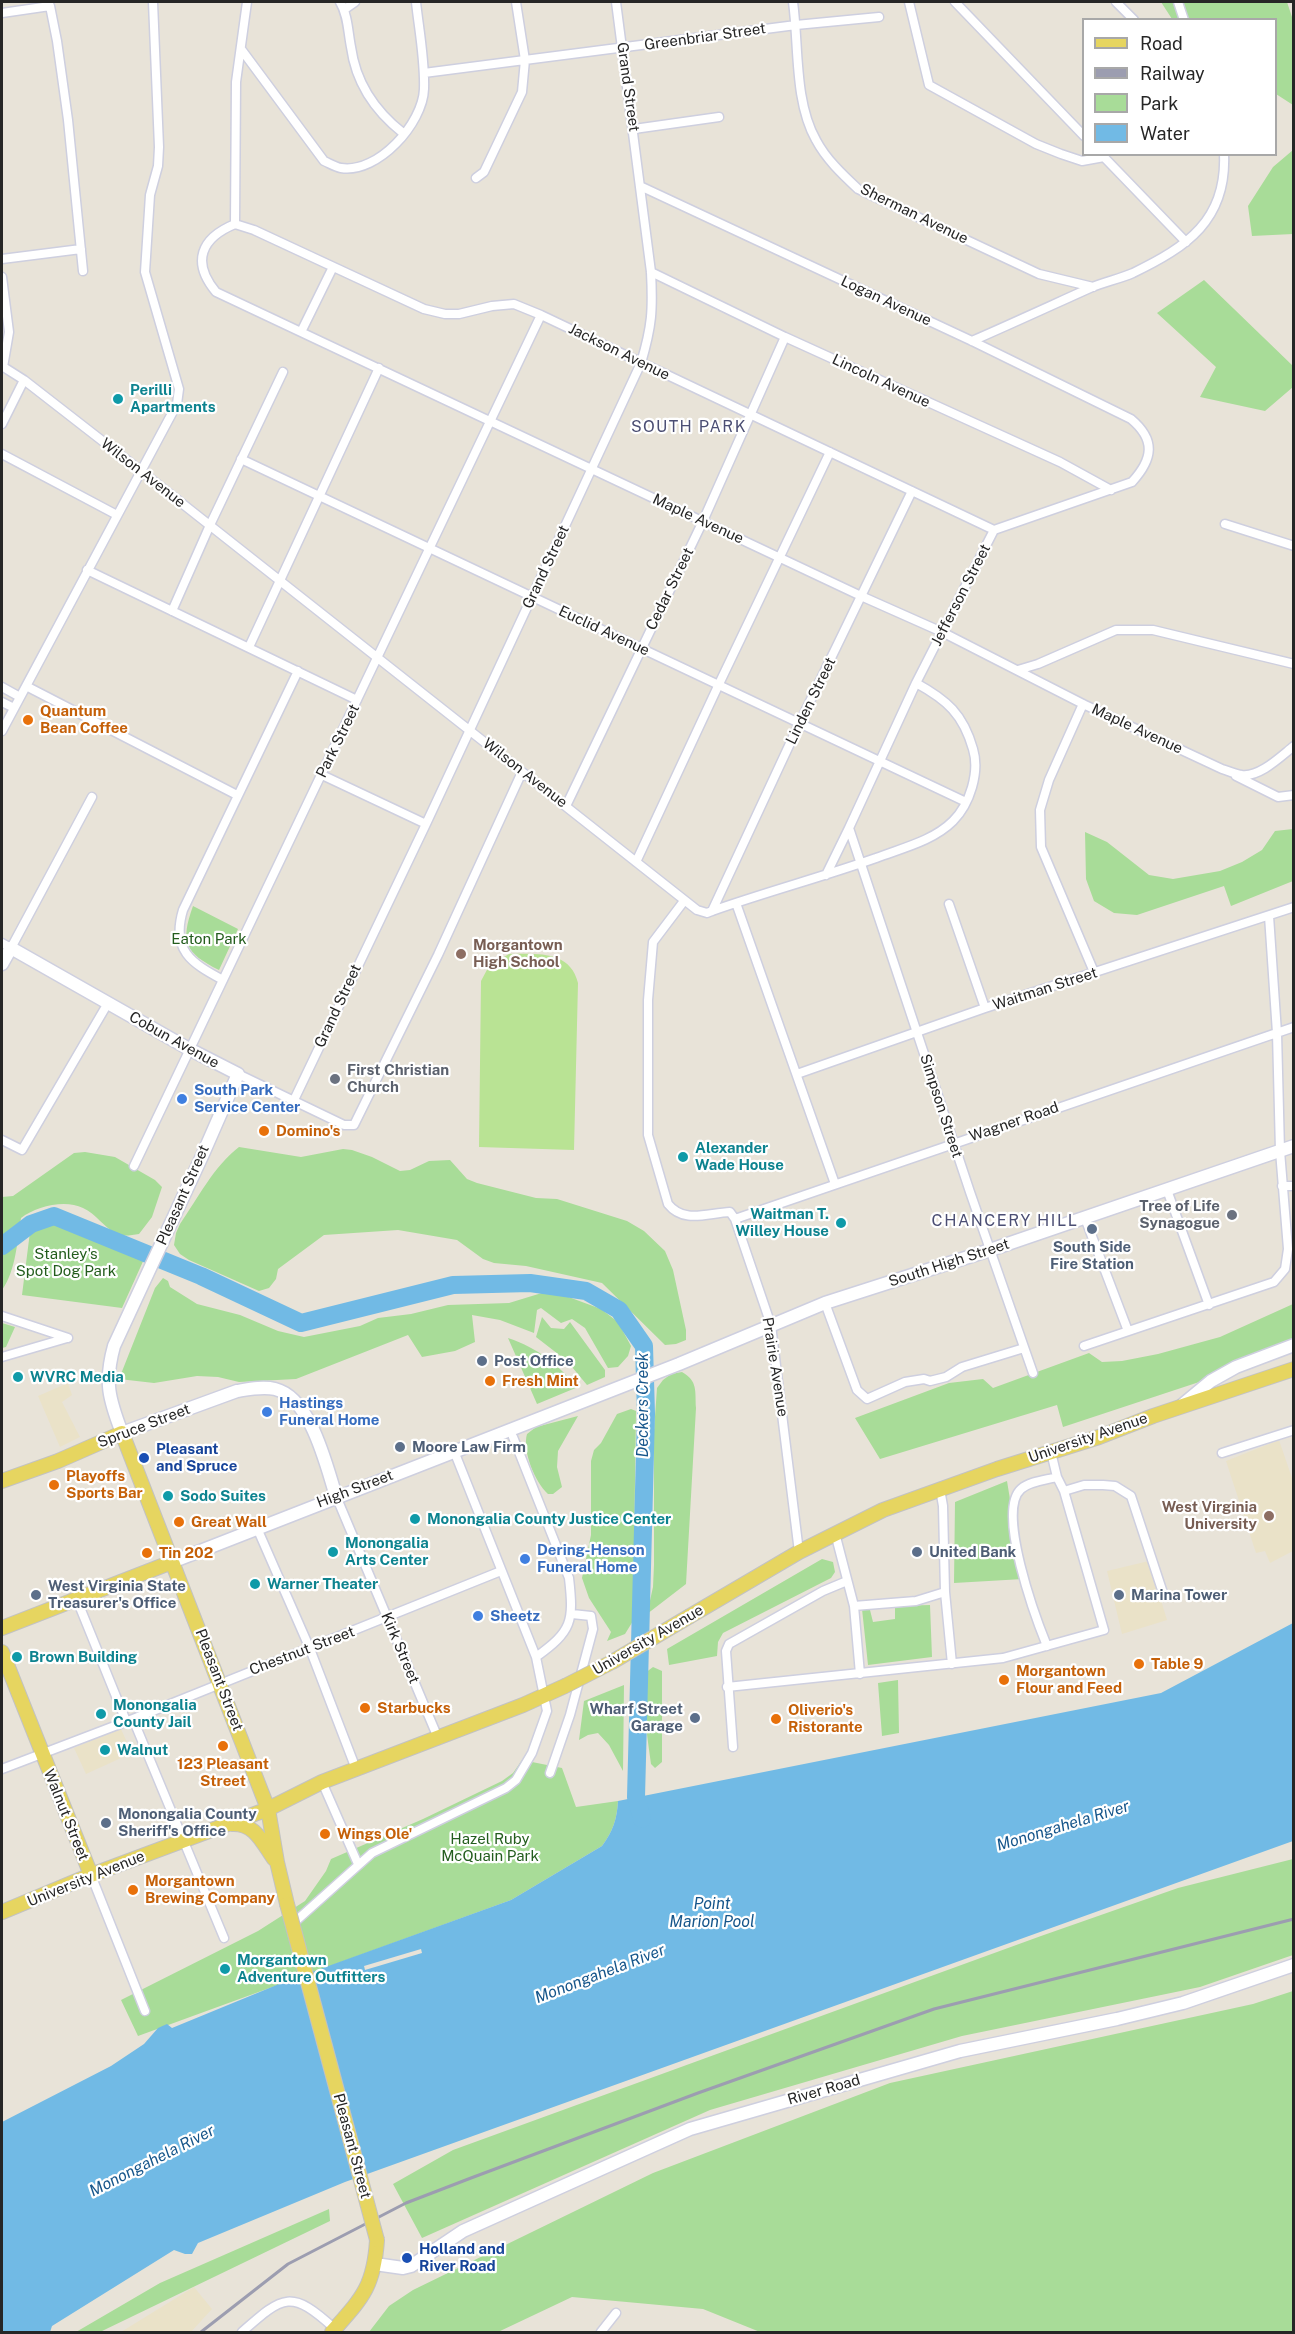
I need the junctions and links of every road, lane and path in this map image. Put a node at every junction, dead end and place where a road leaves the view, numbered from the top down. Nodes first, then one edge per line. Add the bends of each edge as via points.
1 (153, 2) edge
2 (247, 2) edge
3 (355, 2) edge
4 (416, 2) edge
5 (516, 2) edge
6 (616, 2) edge
7 (793, 2) edge
8 (909, 2) edge
9 (955, 2) edge
10 (1116, 2) edge
11 (1178, 2) edge
12 (50, 4) edge
13 (343, 5) edge
14 (2, 13) edge
15 (879, 17) dead end
16 (1132, 18) edge
17 (1183, 18) edge
18 (796, 25) junction
19 (241, 49) junction
20 (622, 49) junction
21 (525, 60) junction
22 (424, 73) junction
23 (719, 117) dead end
24 (634, 129) junction
25 (404, 133) junction
26 (1082, 135) edge
27 (1102, 156) edge
28 (1224, 156) edge
29 (476, 178) dead end
30 (640, 186) junction
31 (235, 224) junction
32 (1186, 242) junction
33 (81, 249) junction
34 (2, 260) edge
35 (333, 267) junction
36 (83, 271) dead end
37 (651, 272) junction
38 (2, 277) edge
39 (1093, 286) junction
40 (541, 315) junction
41 (301, 332) junction
42 (785, 337) junction
43 (972, 341) junction
44 (641, 363) junction
45 (2, 367) edge
46 (379, 368) junction
47 (283, 372) dead end
48 (24, 380) junction
49 (751, 415) junction
50 (1131, 419) joint
51 (491, 420) junction
52 (2, 424) edge
53 (830, 452) junction
54 (2, 454) edge
55 (241, 459) junction
56 (591, 469) junction
57 (141, 471) junction
58 (1111, 490) junction
59 (912, 491) junction
60 (320, 496) junction
61 (117, 514) junction
62 (703, 521) junction
63 (1226, 524) dead end
64 (210, 525) junction
65 (993, 530) junction
66 (430, 546) junction
67 (1293, 546) edge
68 (779, 557) junction
69 (87, 570) junction
70 (280, 582) junction
71 (532, 597) junction
72 (861, 597) junction
73 (172, 611) junction
74 (942, 632) junction
75 (249, 647) junction
76 (641, 648) junction
77 (378, 658) junction
78 (1293, 664) edge
79 (1017, 670) junction
80 (297, 671) junction
81 (916, 683) junction
82 (719, 684) junction
83 (26, 686) junction
84 (2, 687) edge
85 (20, 696) junction
86 (357, 700) junction
87 (2, 702) edge
88 (1083, 704) junction
89 (14, 708) junction
90 (800, 722) junction
91 (468, 729) junction
92 (2, 731) edge
93 (1293, 746) edge
94 (881, 760) junction
95 (1222, 769) junction
96 (522, 772) junction
97 (322, 775) junction
98 (237, 795) junction
99 (1293, 795) edge
100 (92, 797) dead end
101 (966, 802) junction
102 (566, 806) junction
103 (426, 824) junction
104 (849, 828) junction
105 (636, 862) junction
106 (861, 863) junction
107 (826, 874) junction
108 (684, 901) junction
109 (736, 903) junction
110 (949, 904) dead end
111 (1293, 907) edge
112 (712, 912) junction
113 (1269, 916) junction
114 (6, 945) edge
115 (2, 964) edge
116 (1094, 972) junction
117 (223, 980) junction
118 (108, 1003) junction
119 (985, 1008) junction
120 (1293, 1027) edge
121 (916, 1032) junction
122 (1277, 1032) junction
123 (189, 1049) junction
124 (238, 1074) junction
125 (797, 1074) junction
126 (294, 1100) junction
127 (2, 1140) edge
128 (954, 1142) junction
129 (1293, 1146) edge
130 (1280, 1151) junction
131 (134, 1166) dead end
132 (835, 1184) junction
133 (1282, 1186) junction
134 (1293, 1186) edge
135 (1167, 1190) junction
136 (1085, 1218) junction
137 (735, 1219) junction
138 (1291, 1249) edge
139 (990, 1250) junction
140 (825, 1303) junction
141 (1209, 1305) junction
142 (2, 1316) edge
143 (771, 1325) junction
144 (1128, 1331) junction
145 (1293, 1345) edge
146 (1084, 1346) dead end
147 (1024, 1348) junction
148 (709, 1350) joint
149 (2, 1357) edge
150 (1293, 1369) edge
151 (1033, 1373) dead end
152 (288, 1395) joint
153 (1180, 1407) junction
154 (1293, 1430) edge
155 (122, 1433) junction
156 (513, 1437) dead end
157 (454, 1451) junction
158 (1051, 1452) junction
159 (1222, 1453) dead end
160 (1057, 1478) junction
161 (2, 1481) edge
162 (940, 1489) junction
163 (1064, 1491) junction
164 (336, 1496) junction
165 (257, 1528) junction
166 (836, 1533) junction
167 (798, 1552) junction
168 (172, 1562) junction
169 (501, 1571) junction
170 (847, 1581) junction
171 (945, 1592) junction
172 (1164, 1596) dead end
173 (77, 1600) junction
174 (854, 1606) junction
175 (572, 1614) junction
176 (387, 1617) junction
177 (2, 1628) edge
178 (1047, 1646) junction
179 (310, 1649) junction
180 (2, 1652) edge
181 (536, 1657) junction
182 (952, 1664) junction
183 (860, 1674) junction
184 (221, 1682) junction
185 (728, 1687) junction
186 (544, 1696) junction
187 (130, 1720) junction
188 (438, 1738) junction
189 (733, 1747) dead end
190 (42, 1753) junction
191 (2, 1769) edge
192 (356, 1769) junction
193 (550, 1773) dead end
194 (322, 1782) junction
195 (268, 1809) junction
196 (223, 1825) junction
197 (183, 1840) junction
198 (277, 1862) junction
199 (358, 1864) junction
200 (91, 1875) junction
201 (2, 1912) edge
202 (297, 1920) dead end
203 (224, 1938) dead end
204 (1293, 1965) edge
205 (145, 2011) dead end
206 (375, 2265) junction
207 (616, 2313) dead end
208 (333, 2331) edge
209 (242, 2332) edge
210 (601, 2332) edge

1 - 57 street via 159,147 150,195 145,272 179,389 177,404
2 - 19 street
3 - 13 street
4 - 22 street
5 - 21 street
6 - 20 street, Grand Street
7 - 18 street, Sherman Avenue
8 - 27 street via 929,85 1036,144 1082,161
9 - 26 street
10 - 16 street
11 - 17 street
12 - 14 street
12 - 33 street via 68,120
13 - 25 street via 359,78 370,101
15 - 18 street, Greenbriar Street
18 - 20 street, Greenbriar Street
18 - 39 street, Sherman Avenue via 800,88 814,138 827,158 858,189 1039,274
19 - 25 street via 324,161 342,168 376,161
19 - 31 street via 236,82
20 - 21 street, Greenbriar Street
20 - 24 street, Grand Street
21 - 22 street, Greenbriar Street
21 - 29 street via 522,92 484,172
22 - 25 street via 420,110
23 - 24 street
24 - 30 street, Grand Street
27 - 32 street
28 - 32 street via 1220,197 1209,219
30 - 37 street, Grand Street
30 - 43 street, Logan Avenue
31 - 35 street, Jackson Avenue
31 - 41 street, Maple Avenue via 216,233 202,255 209,283 216,292
32 - 39 street via 1132,273
33 - 34 street
33 - 36 street
35 - 40 street, Jackson Avenue via 445,315 514,304
35 - 41 street
37 - 42 street, Lincoln Avenue
37 - 44 street, Grand Street via 653,311
38 - 45 street via 9,332
39 - 43 street
40 - 44 street, Jackson Avenue
40 - 51 street, Park Street
41 - 46 street, Maple Avenue
42 - 49 street, Cedar Street
42 - 58 street, Lincoln Avenue via 1060,462
43 - 50 street, Logan Avenue
44 - 49 street, Jackson Avenue
44 - 56 street, Grand Street
45 - 48 street, Wilson Avenue
46 - 51 street, Maple Avenue
46 - 60 street
47 - 55 street
48 - 52 street
48 - 57 street, Wilson Avenue
49 - 53 street, Jackson Avenue
49 - 62 street, Cedar Street
50 - 58 street, Jefferson Street via 1143,429 1149,456 1132,482
51 - 56 street, Maple Avenue
51 - 66 street, Park Street
53 - 59 street, Jackson Avenue
53 - 68 street
54 - 61 street
55 - 60 street, Euclid Avenue
55 - 64 street
56 - 62 street, Maple Avenue
56 - 71 street, Grand Street
57 - 61 street
57 - 64 street, Wilson Avenue
58 - 65 street, Jefferson Street
59 - 65 street, Jackson Avenue
59 - 72 street, Linden Street
60 - 66 street, Euclid Avenue
60 - 70 street
61 - 69 street
62 - 68 street, Maple Avenue
62 - 76 street, Cedar Street
63 - 67 street
64 - 70 street, Wilson Avenue
64 - 73 street
65 - 74 street, Jefferson Street
66 - 71 street, Euclid Avenue
66 - 77 street, Park Street
68 - 72 street, Maple Avenue
68 - 82 street
69 - 73 street
69 - 83 street
70 - 75 street
70 - 77 street, Wilson Avenue
71 - 76 street, Euclid Avenue
71 - 91 street, Grand Street
72 - 74 street, Maple Avenue
72 - 90 street, Linden Street
73 - 75 street
74 - 79 street, Maple Avenue
74 - 81 street, Jefferson Street
75 - 80 street
76 - 82 street, Euclid Avenue
76 - 102 street, Cedar Street
77 - 86 street, Park Street
77 - 91 street, Wilson Avenue
78 - 79 street via 1153,630 1116,630
79 - 88 street, Maple Avenue
80 - 86 street
80 - 98 street
81 - 94 street, Jefferson Street
81 - 101 street via 936,694 963,721 976,758
82 - 90 street, Euclid Avenue
82 - 105 street
83 - 85 street
83 - 98 street
84 - 85 street
85 - 89 street
86 - 97 street, Park Street
87 - 89 street
88 - 95 street, Maple Avenue
88 - 116 street via 1040,810 1041,847
89 - 92 street
90 - 94 street, Euclid Avenue
90 - 112 street, Linden Street
91 - 96 street, Wilson Avenue
91 - 103 street, Grand Street
93 - 95 street, Maple Avenue via 1251,775
94 - 101 street, Euclid Avenue
94 - 104 street, Jefferson Street
95 - 99 street via 1278,797
96 - 102 street, Wilson Avenue
96 - 126 street, Cobun Avenue via 438,956 352,1126
97 - 103 street
97 - 117 street, Park Street
98 - 117 street via 179,922 181,946 188,957
100 - 114 street
101 - 106 street via 954,820 938,833
102 - 105 street, Wilson Avenue
103 - 126 street, Grand Street
104 - 106 street
104 - 107 street, Jefferson Street
105 - 108 street, Wilson Avenue
106 - 107 street
106 - 121 street, Simpson Street
107 - 109 street
108 - 112 street, Wilson Avenue via 697,910
108 - 137 street via 653,942 651,954 648,1135 673,1210 688,1217 730,1212
109 - 112 street
109 - 125 street
110 - 119 street
111 - 113 street, Waitman Street
113 - 116 street, Waitman Street
113 - 122 street
114 - 115 street
114 - 118 street, Cobun Avenue
116 - 119 street, Waitman Street
117 - 123 street, Park Street
118 - 123 street, Cobun Avenue
118 - 127 street via 22,1150
119 - 121 street, Waitman Street
120 - 122 street, Wagner Road
121 - 125 street, Waitman Street
121 - 128 street, Simpson Street
122 - 128 street, Wagner Road
122 - 130 street
123 - 124 street, Cobun Avenue
123 - 131 street, Park Street
124 - 126 street, Cobun Avenue
124 - 155 street, Pleasant Street via 114,1346 107,1368 108,1389
125 - 132 street
128 - 132 street, Wagner Road
128 - 139 street, Simpson Street
129 - 130 street, South High Street
130 - 133 street
130 - 135 street, South High Street
132 - 137 street, Wagner Road
133 - 134 street
133 - 138 street
135 - 136 street, South High Street
135 - 141 street
136 - 139 street, South High Street
136 - 144 street
137 - 143 street, Prairie Avenue
138 - 141 street via 1274,1282
139 - 140 street, South High Street
139 - 147 street, Simpson Street
140 - 143 street, South High Street
140 - 147 street via 857,1390 867,1399 905,1382 946,1377 962,1367
141 - 144 street
142 - 149 street via 68,1338
143 - 148 street, South High Street
143 - 167 street, Prairie Avenue
144 - 146 street
145 - 153 street via 1236,1367 1211,1381
147 - 151 street, Simpson Street
148 - 157 street, High Street
150 - 153 main road, University Avenue
152 - 155 street, Spruce Street via 274,1389 237,1391
152 - 164 street, Kirk Street via 296,1401 316,1436
153 - 158 main road, University Avenue
154 - 159 street
155 - 161 main road, Spruce Street
155 - 168 main road, Pleasant Street
156 - 175 street via 569,1578
157 - 164 street, High Street
157 - 169 street
158 - 160 street
158 - 162 main road, University Avenue
160 - 163 street
160 - 178 street via 1022,1488 1013,1506 1023,1579
162 - 166 main road, University Avenue
162 - 171 street
163 - 172 street via 1103,1485 1115,1486 1131,1496
163 - 178 street via 1104,1630
164 - 165 street, High Street
164 - 176 street, Kirk Street
165 - 168 street, High Street
165 - 179 street
166 - 167 main road, University Avenue
166 - 170 street
167 - 186 main road, University Avenue, bridge via 612,1662
168 - 173 main road, High Street
168 - 184 main road, Pleasant Street
169 - 176 street, Chestnut Street
169 - 181 street
170 - 174 street
170 - 185 street via 729,1644
171 - 174 street via 916,1601
171 - 182 street
173 - 177 main road, High Street
173 - 187 street
174 - 183 street
175 - 181 street via 561,1636
175 - 193 street via 591,1616 593,1629
176 - 179 street, Chestnut Street
176 - 188 street, Kirk Street
178 - 182 street via 1003,1658
179 - 184 street, Chestnut Street
179 - 192 street
180 - 190 main road, Walnut Street
181 - 186 street
182 - 183 street
183 - 185 street
184 - 187 street, Chestnut Street
184 - 195 main road, Pleasant Street
185 - 189 street
186 - 188 main road, University Avenue
186 - 199 street via 547,1711 532,1753 516,1780 507,1788 372,1853
187 - 190 street, Chestnut Street
187 - 197 street
188 - 192 main road, University Avenue
190 - 191 street, Chestnut Street
190 - 200 main road, Walnut Street
192 - 194 main road, University Avenue
194 - 195 main road, University Avenue
194 - 199 street
195 - 196 main road, University Avenue
195 - 198 main road, Pleasant Street
196 - 197 main road, University Avenue
196 - 198 main road via 246,1825
197 - 200 main road, University Avenue
197 - 203 street
198 - 206 main road, Pleasant Street, bridge via 377,2240
199 - 202 street
200 - 201 main road, University Avenue
200 - 205 street, Walnut Street
204 - 206 street, River Road via 1183,2003 960,2051 706,2124 474,2226 411,2266
206 - 208 main road, Pleasant Street via 361,2299
207 - 210 street
208 - 209 street via 315,2312 287,2300

